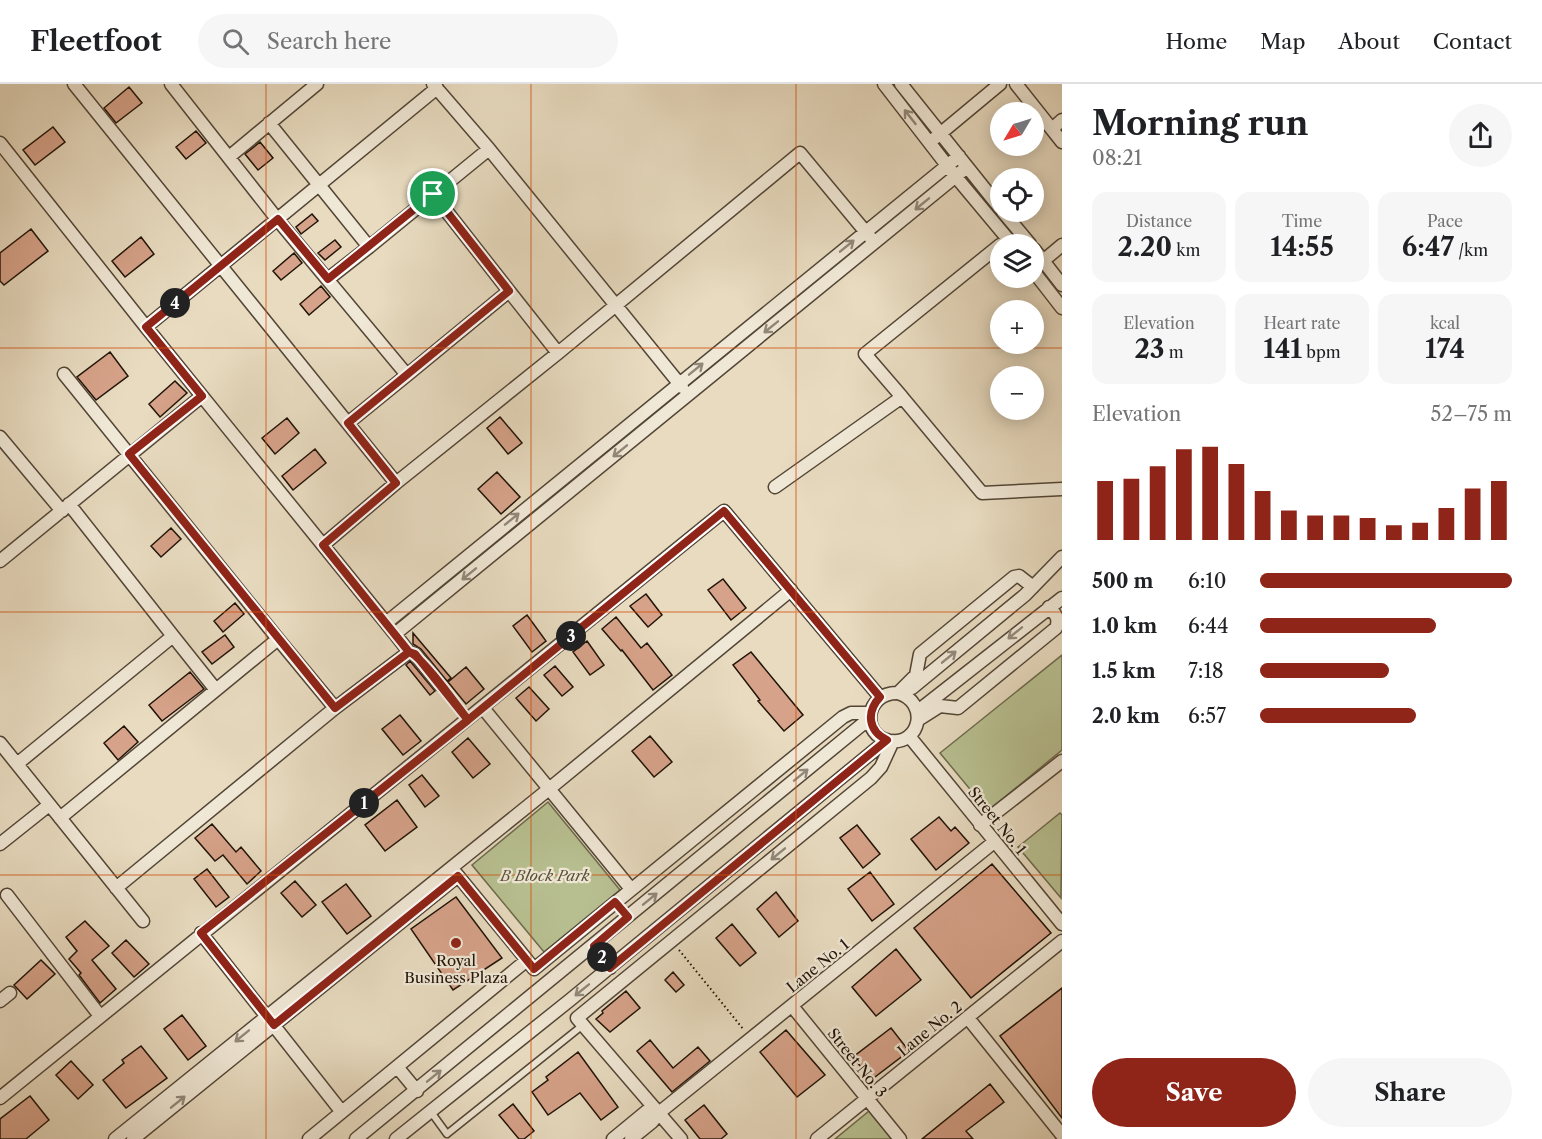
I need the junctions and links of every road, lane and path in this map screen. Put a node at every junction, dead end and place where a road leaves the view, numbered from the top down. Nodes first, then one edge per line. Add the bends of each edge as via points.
1 (74, 84) edge
2 (171, 84) edge
3 (317, 84) edge
4 (884, 84) edge
5 (901, 84) edge
6 (1000, 84) edge
7 (1016, 84) edge
8 (435, 86) edge
9 (1062, 120) edge
10 (269, 123) junction
11 (1052, 129) junction
12 (941, 134) junction
13 (1062, 142) edge
14 (0, 143) edge
15 (929, 143) junction
16 (489, 149) junction
17 (959, 156) junction
18 (229, 157) junction
19 (947, 165) junction
20 (967, 167) junction
21 (956, 177) junction
22 (320, 185) junction
23 (433, 194) junction
24 (990, 195) edge
25 (278, 219) junction
26 (1012, 222) edge
27 (865, 231) junction
28 (999, 234) edge
29 (1022, 234) edge
30 (874, 242) junction
31 (1062, 245) edge
32 (369, 247) junction
33 (990, 256) edge
34 (1044, 261) edge
35 (220, 267) junction
36 (1044, 272) edge
37 (1044, 278) edge
38 (328, 279) junction
39 (1062, 285) edge
40 (509, 291) junction
41 (616, 306) junction
42 (1062, 308) edge
43 (146, 327) junction
44 (558, 353) junction
45 (64, 374) dead end
46 (408, 375) junction
47 (679, 383) junction
48 (689, 395) junction
49 (202, 396) junction
50 (902, 397) junction
51 (348, 423) junction
52 (0, 437) edge
53 (129, 454) junction
54 (396, 483) junction
55 (775, 487) dead end
56 (1062, 489) edge
57 (65, 507) junction
58 (323, 545) junction
59 (1062, 557) edge
60 (0, 561) edge
61 (1033, 587) junction
62 (791, 591) junction
63 (1062, 598) edge
64 (1049, 607) junction
65 (386, 623) junction
66 (395, 633) junction
67 (173, 636) junction
68 (278, 639) junction
69 (409, 652) junction
70 (439, 684) joint
71 (216, 690) junction
72 (901, 694) junction
73 (880, 697) junction
74 (335, 708) junction
75 (483, 708) junction
76 (870, 715) junction
77 (918, 716) junction
78 (468, 720) junction
79 (909, 736) junction
80 (890, 740) junction
81 (0, 743) edge
82 (1062, 760) edge
83 (17, 764) junction
84 (549, 789) junction
85 (49, 805) junction
86 (60, 818) junction
87 (980, 825) junction
88 (994, 842) junction
89 (0, 844) edge
90 (455, 872) junction
91 (116, 888) junction
92 (631, 889) junction
93 (7, 895) dead end
94 (143, 921) dead end
95 (1062, 924) edge
96 (201, 933) junction
97 (671, 941) junction
98 (1062, 941) edge
99 (594, 946) junction
100 (527, 960) junction
101 (610, 968) junction
102 (792, 1006) junction
103 (100, 1016) junction
104 (968, 1018) junction
105 (270, 1020) junction
106 (580, 1022) junction
107 (751, 1039) junction
108 (398, 1068) junction
109 (417, 1091) junction
110 (0, 1098) edge
111 (867, 1099) junction
112 (341, 1111) junction
113 (431, 1112) junction
114 (660, 1113) junction
115 (447, 1134) junction
116 (1062, 1135) edge
117 (115, 1139) edge
118 (133, 1139) edge
119 (309, 1139) edge
120 (356, 1139) edge
121 (396, 1139) edge
122 (441, 1139) edge
123 (613, 1139) edge
124 (631, 1139) edge
125 (681, 1139) edge
126 (817, 1139) edge
127 (900, 1139) edge

1 - 35 street
2 - 18 street
3 - 10 street
15 -> 4 street
5 - 12 street
6 - 12 street
7 - 11 street
8 - 16 street
8 - 22 street
9 - 11 street
10 - 18 street
10 - 22 street
11 - 13 street
12 - 15 street
12 - 17 street
14 - 43 street
15 - 19 street
16 - 23 street
16 - 41 street
17 - 19 street
17 - 20 street
18 - 25 street
19 - 21 street
19 - 27 street
20 - 21 street
20 - 24 street
21 - 28 street
21 -> 30 street
22 - 25 street
22 - 32 street
23 - 32 street
23 - 40 street
25 - 35 street
25 - 38 street
26 - 29 street
27 - 30 street
27 - 41 street via 800,153
47 -> 27 street
30 -> 48 street
31 - 34 street
32 - 38 street
33 - 50 street via 865,354
35 - 43 street
35 - 51 street
36 - 39 street
37 - 42 street
38 - 46 street
40 - 44 street
40 - 46 street
41 - 44 street
41 - 47 street
43 - 49 street
44 - 54 street
45 - 53 street
46 - 51 street
47 - 48 street
65 -> 47 street
48 -> 66 street
49 - 53 street
49 - 58 street
50 - 55 street
50 - 56 street via 982,493
51 - 54 street
52 - 57 street
53 - 57 street
53 - 68 street
54 - 58 street
57 - 60 street
57 - 67 street
58 - 65 street
59 - 61 street
72 -> 61 street
61 - 72 street via 1019,576 1014,578 920,654 916,675
62 - 73 street
62 - 75 street via 724,511
62 - 84 street
63 - 64 street
64 -> 77 street
64 - 77 street via 1057,616 1056,628 958,708 940,706
65 - 66 street
66 - 69 street
67 - 71 street
67 - 83 street
68 - 71 street
68 - 74 street
69 - 70 street via 415,654
69 - 74 street
70 - 78 path
71 - 86 street
72 - 73 street
72 - 77 street via 910,699
73 - 76 street
74 - 91 street
75 - 78 street
75 - 84 street
76 - 80 street via 875,732
76 - 92 street via 851,713 843,717
99 -> 76 street
77 - 79 street
78 - 96 street
79 - 80 street
79 - 87 street, Street No. 1
80 -> 97 street via 881,767 871,778
80 - 101 street
81 - 83 street
82 - 87 street
83 - 85 street
84 - 90 street
84 - 92 street
85 - 86 street
85 - 89 street
86 - 91 street
87 - 88 street, Street No. 1
88 - 95 street, Street No. 1
88 - 102 street, Lane No. 1
90 - 100 street
90 - 105 street
91 - 94 street
92 - 100 street via 534,969
93 - 103 street
96 - 103 street
96 - 105 street
97 - 106 street
97 - 107 path
98 - 104 street, Lane No. 2
99 - 101 street
109 -> 99 street
100 - 108 street
101 -> 113 street
102 - 107 street, Lane No. 1
102 - 111 street, Street No. 3
103 - 110 street
104 - 111 street, Lane No. 2
104 - 116 street
105 - 112 street
105 -> 117 street
118 -> 105 street
106 - 114 street
106 - 115 lane
107 - 114 street, Lane No. 1
108 - 109 street
108 - 112 street
109 - 120 street
111 - 126 street, Lane No. 2
111 - 127 street, Street No. 3
112 - 119 street
113 - 115 lane
113 - 121 street
114 - 123 street via 646,1112
114 - 124 street, Lane No. 1
114 - 125 street
115 - 122 lane

